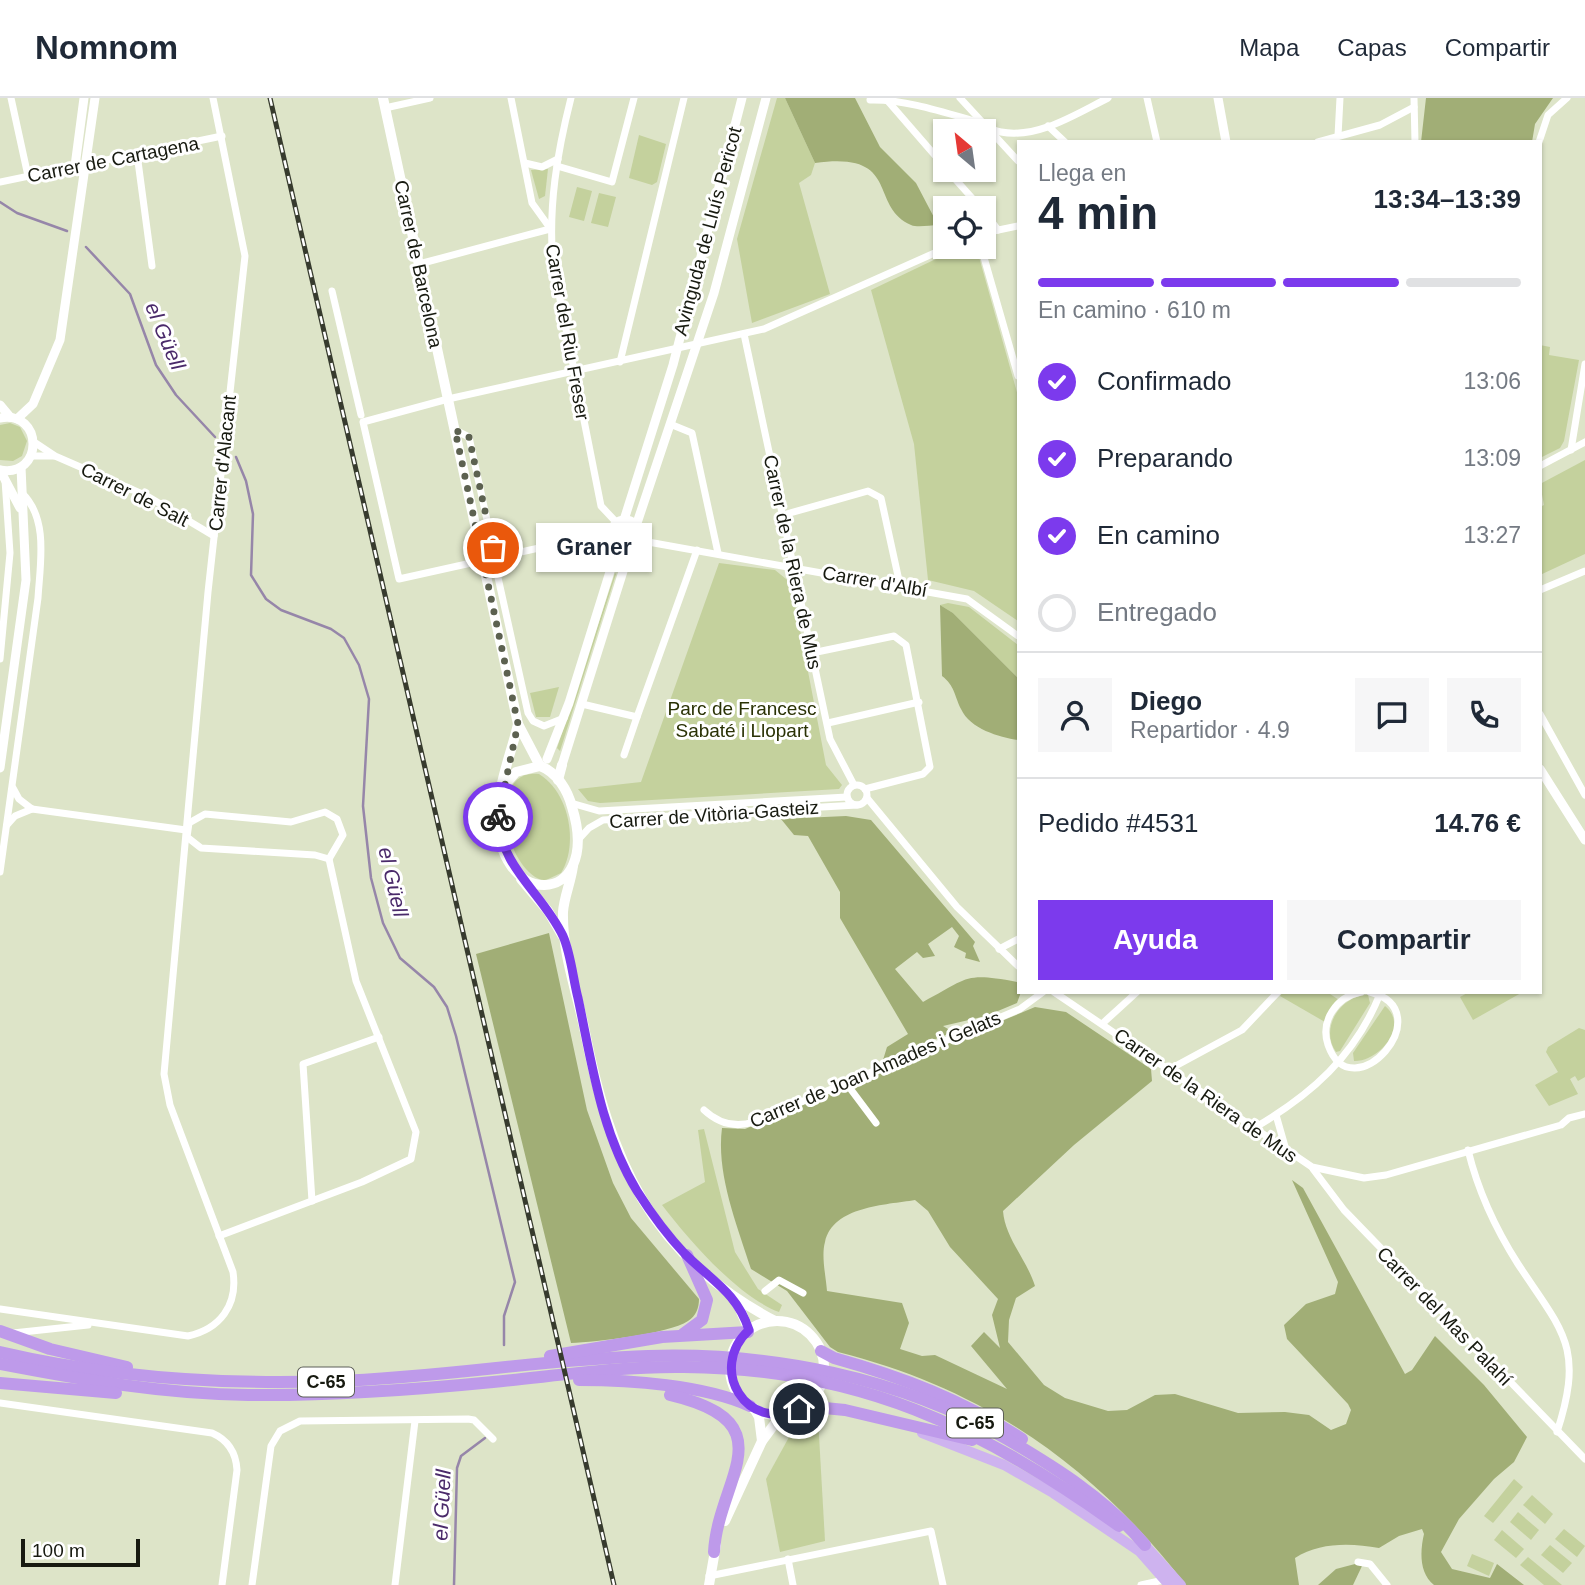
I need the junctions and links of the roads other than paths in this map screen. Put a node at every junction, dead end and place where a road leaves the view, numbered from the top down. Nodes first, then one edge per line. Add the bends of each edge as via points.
1 (11, 98) edge
2 (84, 98) edge
3 (95, 98) edge
4 (213, 98) edge
5 (430, 98) edge
6 (511, 98) edge
7 (571, 98) edge
8 (634, 98) edge
9 (684, 98) edge
10 (742, 98) edge
11 (766, 98) edge
12 (960, 98) edge
13 (1108, 98) edge
14 (1147, 98) edge
15 (1218, 98) edge
16 (1340, 98) edge
17 (1414, 98) edge
18 (1567, 98) edge
19 (878, 99) edge
20 (384, 103) edge
21 (1414, 107) junction
22 (956, 119) edge
23 (980, 119) edge
24 (1048, 126) junction
25 (996, 129) edge
26 (222, 136) junction
27 (1338, 136) junction
28 (996, 137) edge
29 (1063, 140) edge
30 (1157, 140) edge
31 (1226, 140) edge
32 (1325, 140) edge
33 (1415, 140) edge
34 (1540, 140) edge
35 (137, 154) junction
36 (933, 155) edge
37 (1017, 160) edge
38 (525, 163) junction
39 (557, 163) junction
40 (86, 164) junction
41 (75, 166) junction
42 (28, 176) junction
43 (1, 180) edge
44 (958, 182) edge
45 (970, 196) edge
46 (1017, 226) edge
47 (996, 228) edge
48 (550, 229) junction
49 (998, 230) joint
50 (933, 254) edge
51 (984, 259) edge
52 (419, 264) junction
53 (152, 266) dead end
54 (332, 291) dead end
55 (744, 334) junction
56 (698, 344) junction
57 (676, 348) junction
58 (620, 362) junction
59 (1585, 364) edge
60 (574, 372) junction
61 (1017, 373) edge
62 (449, 399) junction
63 (33, 404) junction
64 (0, 405) edge
65 (9, 418) edge
66 (362, 418) junction
67 (674, 425) junction
68 (27, 426) junction
69 (455, 430) junction
70 (34, 442) junction
71 (1585, 442) edge
72 (1571, 450) junction
73 (32, 456) junction
74 (55, 456) junction
75 (1542, 465) edge
76 (21, 467) junction
77 (2, 473) edge
78 (21, 493) junction
79 (23, 513) junction
80 (783, 515) junction
81 (620, 522) junction
82 (636, 526) junction
83 (611, 532) junction
84 (214, 536) junction
85 (634, 543) junction
86 (618, 546) junction
87 (697, 550) junction
88 (718, 553) junction
89 (495, 557) junction
90 (484, 565) junction
91 (794, 566) junction
92 (1585, 571) edge
93 (900, 585) junction
94 (1542, 589) edge
95 (1017, 635) edge
96 (812, 653) junction
97 (0, 659) edge
98 (919, 702) junction
99 (525, 704) junction
100 (582, 704) junction
101 (637, 717) junction
102 (564, 718) junction
103 (1542, 718) edge
104 (517, 722) junction
105 (828, 723) junction
106 (624, 755) dead end
107 (543, 764) junction
108 (562, 765) joint
109 (0, 768) edge
110 (558, 780) junction
111 (1544, 784) edge
112 (12, 785) junction
113 (854, 785) junction
114 (502, 788) junction
115 (866, 793) junction
116 (1585, 795) edge
117 (847, 797) junction
118 (571, 803) junction
119 (857, 805) junction
120 (32, 809) junction
121 (7, 825) junction
122 (186, 830) junction
123 (578, 840) junction
124 (1585, 840) edge
125 (329, 859) junction
126 (573, 866) junction
127 (0, 872) edge
128 (518, 876) junction
129 (564, 938) junction
130 (1017, 940) edge
131 (999, 949) junction
132 (1017, 965) edge
133 (1040, 994) edge
134 (1057, 994) edge
135 (1135, 994) edge
136 (1276, 994) edge
137 (1357, 994) edge
138 (1381, 994) edge
139 (1102, 1023) junction
140 (379, 1037) junction
141 (1340, 1062) junction
142 (1170, 1069) junction
143 (846, 1083) junction
144 (704, 1110) dead end
145 (1585, 1114) edge
146 (1276, 1115) junction
147 (876, 1123) dead end
148 (1254, 1128) junction
149 (1468, 1150) junction
150 (1287, 1154) junction
151 (1312, 1167) junction
152 (313, 1201) junction
153 (219, 1236) junction
154 (687, 1255) junction
155 (765, 1291) dead end
156 (803, 1293) dead end
157 (735, 1298) junction
158 (0, 1309) edge
159 (775, 1321) junction
160 (99, 1324) junction
161 (749, 1331) junction
162 (4, 1332) edge
163 (678, 1336) junction
164 (821, 1351) junction
165 (0, 1352) edge
166 (0, 1364) edge
167 (578, 1367) junction
168 (528, 1372) junction
169 (470, 1378) junction
170 (185, 1380) junction
171 (851, 1383) junction
172 (640, 1384) junction
173 (0, 1386) edge
174 (207, 1393) junction
175 (0, 1403) edge
176 (804, 1406) junction
177 (752, 1407) junction
178 (782, 1414) junction
179 (894, 1420) junction
180 (415, 1421) junction
181 (1557, 1432) junction
182 (493, 1439) dead end
183 (762, 1441) junction
184 (1585, 1459) edge
185 (1048, 1476) junction
186 (1089, 1491) junction
187 (1145, 1545) junction
188 (714, 1552) junction
189 (788, 1559) junction
190 (1359, 1562) dead end
191 (1154, 1568) junction
192 (709, 1580) edge
193 (1166, 1582) edge
194 (222, 1585) edge
195 (252, 1585) edge
196 (395, 1585) edge
197 (793, 1585) edge
198 (943, 1585) edge
199 (1141, 1585) edge
200 (1181, 1585) edge
201 (1387, 1585) edge

1 - 42 street
2 - 41 street
3 - 40 street
4 - 26 street, Carrer d'Alacant
5 - 20 street
6 - 38 street, Carrer del Riu Freser
7 - 39 street
8 - 39 street via 612,182
9 - 58 street
10 - 57 street, Avinguda de Lluís Pericot
11 - 56 street, Avinguda de Lluís Pericot
12 - 23 street
13 - 24 street
14 - 30 street
15 - 31 street
16 - 27 street
17 - 21 street
18 - 34 street via 1548,115
19 - 22 street
19 - 36 street
20 - 52 main road, Carrer de Barcelona
21 - 27 street via 1380,125
21 - 33 street
24 - 25 street via 1014,133
24 - 29 street
26 - 35 street, Carrer de Cartagena
26 - 84 street, Carrer d'Alacant via 245,256
27 - 32 street
28 - 37 street
35 - 40 street, Carrer de Cartagena
35 - 53 street
38 - 39 street via 541,167
38 - 48 street, Carrer del Riu Freser via 532,203
39 - 48 street
40 - 41 street, Carrer de Cartagena
40 - 63 street via 62,331
41 - 42 street, Carrer de Cartagena
42 - 43 street, Carrer de Cartagena
44 - 45 street
46 - 49 street
47 - 49 street
48 - 52 street
48 - 60 street, Carrer del Riu Freser
50 - 55 street via 784,323
51 - 61 street
52 - 62 main road, Carrer de Barcelona
54 - 66 street
55 - 56 street
55 - 80 street, Carrer de la Riera de Mus
56 - 57 street
56 - 67 street, Avinguda de Lluís Pericot
57 - 58 street
57 - 81 street, Avinguda de Lluís Pericot
58 - 60 street
59 - 72 street
60 - 62 street
60 - 81 street, Carrer del Riu Freser via 601,506
62 - 66 street
62 - 69 main road, Carrer de Barcelona
63 - 65 street
63 - 68 street
64 - 65 street
65 - 68 street
66 - 90 street via 400,579
67 - 82 street, Avinguda de Lluís Pericot
67 - 88 street via 692,433
68 - 70 street
69 - 89 street, Carrer de Barcelona via 469,437
69 - 90 main road, Carrer de Barcelona
70 - 73 street
70 - 74 street, Carrer de Salt
71 - 72 street
72 - 75 street
73 - 74 street, Carrer de Salt
73 - 76 street
74 - 84 street, Carrer de Salt via 129,487
76 - 77 street
76 - 78 street
77 - 79 street
77 - 97 street via 10,553
78 - 79 street
78 - 112 street via 37,511 40,558
79 - 109 street via 26,580
80 - 91 street, Carrer de la Riera de Mus
80 - 93 street via 874,492 881,498
81 - 82 street
81 - 83 street, Avinguda de Lluís Pericot
82 - 85 street
83 - 86 street
83 - 89 street
84 - 122 street, Carrer d'Alacant
85 - 86 street
85 - 87 street, Carrer d'Albí
85 - 100 street
86 - 102 street
87 - 88 street, Carrer d'Albí
87 - 101 street
88 - 91 street, Carrer d'Albí
89 - 90 street
90 - 99 street, Carrer de Barcelona via 497,573
90 - 104 main road, Carrer de Barcelona
91 - 93 street, Carrer d'Albí
91 - 96 street, Carrer de la Riera de Mus
92 - 94 street
93 - 95 street, Carrer d'Albí via 979,604
96 - 98 street via 900,638 906,645
96 - 105 street, Carrer de la Riera de Mus
98 - 105 street
98 - 115 street via 931,762 928,771
99 - 102 street via 530,718 540,725
99 - 104 street, Carrer de Barcelona
100 - 101 street
100 - 108 street
101 - 106 street
102 - 107 street
103 - 116 street
104 - 107 main road, Carrer de Barcelona
104 - 114 main road, Carrer de Barcelona
105 - 113 street, Carrer de la Riera de Mus via 830,738
107 - 110 main road
107 - 114 main road via 516,772
108 - 110 main road
110 - 118 main road
111 - 124 street
112 - 120 street via 19,799
112 - 121 street
113 - 115 street
113 - 117 street
114 - 128 main road via 499,832
115 - 119 street
115 - 131 street via 957,907
117 - 118 street, Carrer de Vitòria-Gasteiz via 598,811
117 - 119 street
118 - 123 main road
119 - 123 street, Carrer de Vitòria-Gasteiz via 604,820
120 - 121 street
120 - 122 street
121 - 127 street
122 - 125 street via 191,842 201,848
122 - 125 street via 192,820 205,814 291,822 325,812 337,819 342,835
122 - 153 street, Carrer d'Alacant via 164,1074 170,1105
123 - 126 main road
125 - 140 street via 356,981
126 - 128 main road via 550,886 535,885
126 - 129 main road via 563,911
128 - 129 main road
129 - 154 main road via 611,1137 640,1197
130 - 131 street
131 - 132 street
133 - 143 street, Carrer de Joan Amades i Gelats via 1020,1009
134 - 139 street, Carrer de la Riera de Mus
135 - 139 street
136 - 142 street via 1242,1030
137 - 141 street via 1340,1002 1327,1022 1328,1043
138 - 141 street
138 - 141 street via 1395,1016 1391,1046 1367,1065
139 - 142 street, Carrer de la Riera de Mus
140 - 152 street via 303,1064
140 - 152 street via 416,1132 411,1159
141 - 146 street
142 - 148 street, Carrer de la Riera de Mus
143 - 144 street, Carrer de Joan Amades i Gelats via 746,1125 724,1123
143 - 147 street
145 - 149 street, Carrer de la Riera de Mus
146 - 148 street
146 - 150 street
148 - 150 street, Carrer de la Riera de Mus
149 - 151 street, Carrer de la Riera de Mus via 1376,1177 1344,1176
149 - 181 street via 1484,1200 1506,1244 1574,1345 1574,1392
150 - 151 street, Carrer de la Riera de Mus
151 - 181 street, Carrer del Mas Palahí via 1344,1210
152 - 153 street
153 - 160 street, Carrer d'Alacant via 233,1272 234,1290 219,1321 197,1334 169,1335
154 - 157 main road
154 - 163 highway via 704,1290 707,1310 696,1327
155 - 156 street via 779,1280
157 - 159 main road
157 - 161 main road
158 - 160 street
159 - 161 main road
159 - 164 main road via 803,1329
160 - 162 street
161 - 163 highway
161 - 177 main road via 734,1350 731,1368 736,1390
162 - 170 highway via 92,1361
163 - 167 highway
164 - 176 main road via 822,1381
164 - 186 highway via 919,1384 984,1414 1067,1470
165 - 170 highway, C-65 via 103,1372
166 - 174 highway, C-65 via 103,1384
167 - 168 highway, C-65
167 - 168 highway
167 - 171 highway, C-65 via 647,1362
167 - 172 highway
168 - 169 highway
168 - 169 highway
169 - 170 highway, C-65
169 - 174 highway, C-65 via 339,1393
171 - 185 highway, C-65 via 988,1440
171 - 186 highway, C-65 via 938,1405 993,1431
172 - 177 highway via 733,1398
172 - 188 highway via 708,1406 723,1416 735,1433 740,1457 715,1529
173 - 174 highway via 179,1397
175 - 194 street via 212,1433 222,1439 234,1453 237,1470
176 - 178 main road
176 - 179 highway
177 - 178 main road
177 - 183 main road via 759,1417
178 - 183 main road
179 - 185 highway via 969,1438
179 - 191 main road via 1024,1476 1103,1525
180 - 182 street via 474,1420
180 - 195 street via 300,1421 280,1431 271,1447
180 - 196 street
181 - 184 street, Carrer del Mas Palahí
183 - 188 main road
185 - 187 highway, C-65
186 - 187 highway, C-65
187 - 200 main road, C-65
188 - 192 main road
189 - 192 street
189 - 197 street
189 - 198 street via 931,1531
190 - 201 street via 1370,1564
191 - 193 main road
191 - 199 street
193 - 199 street

